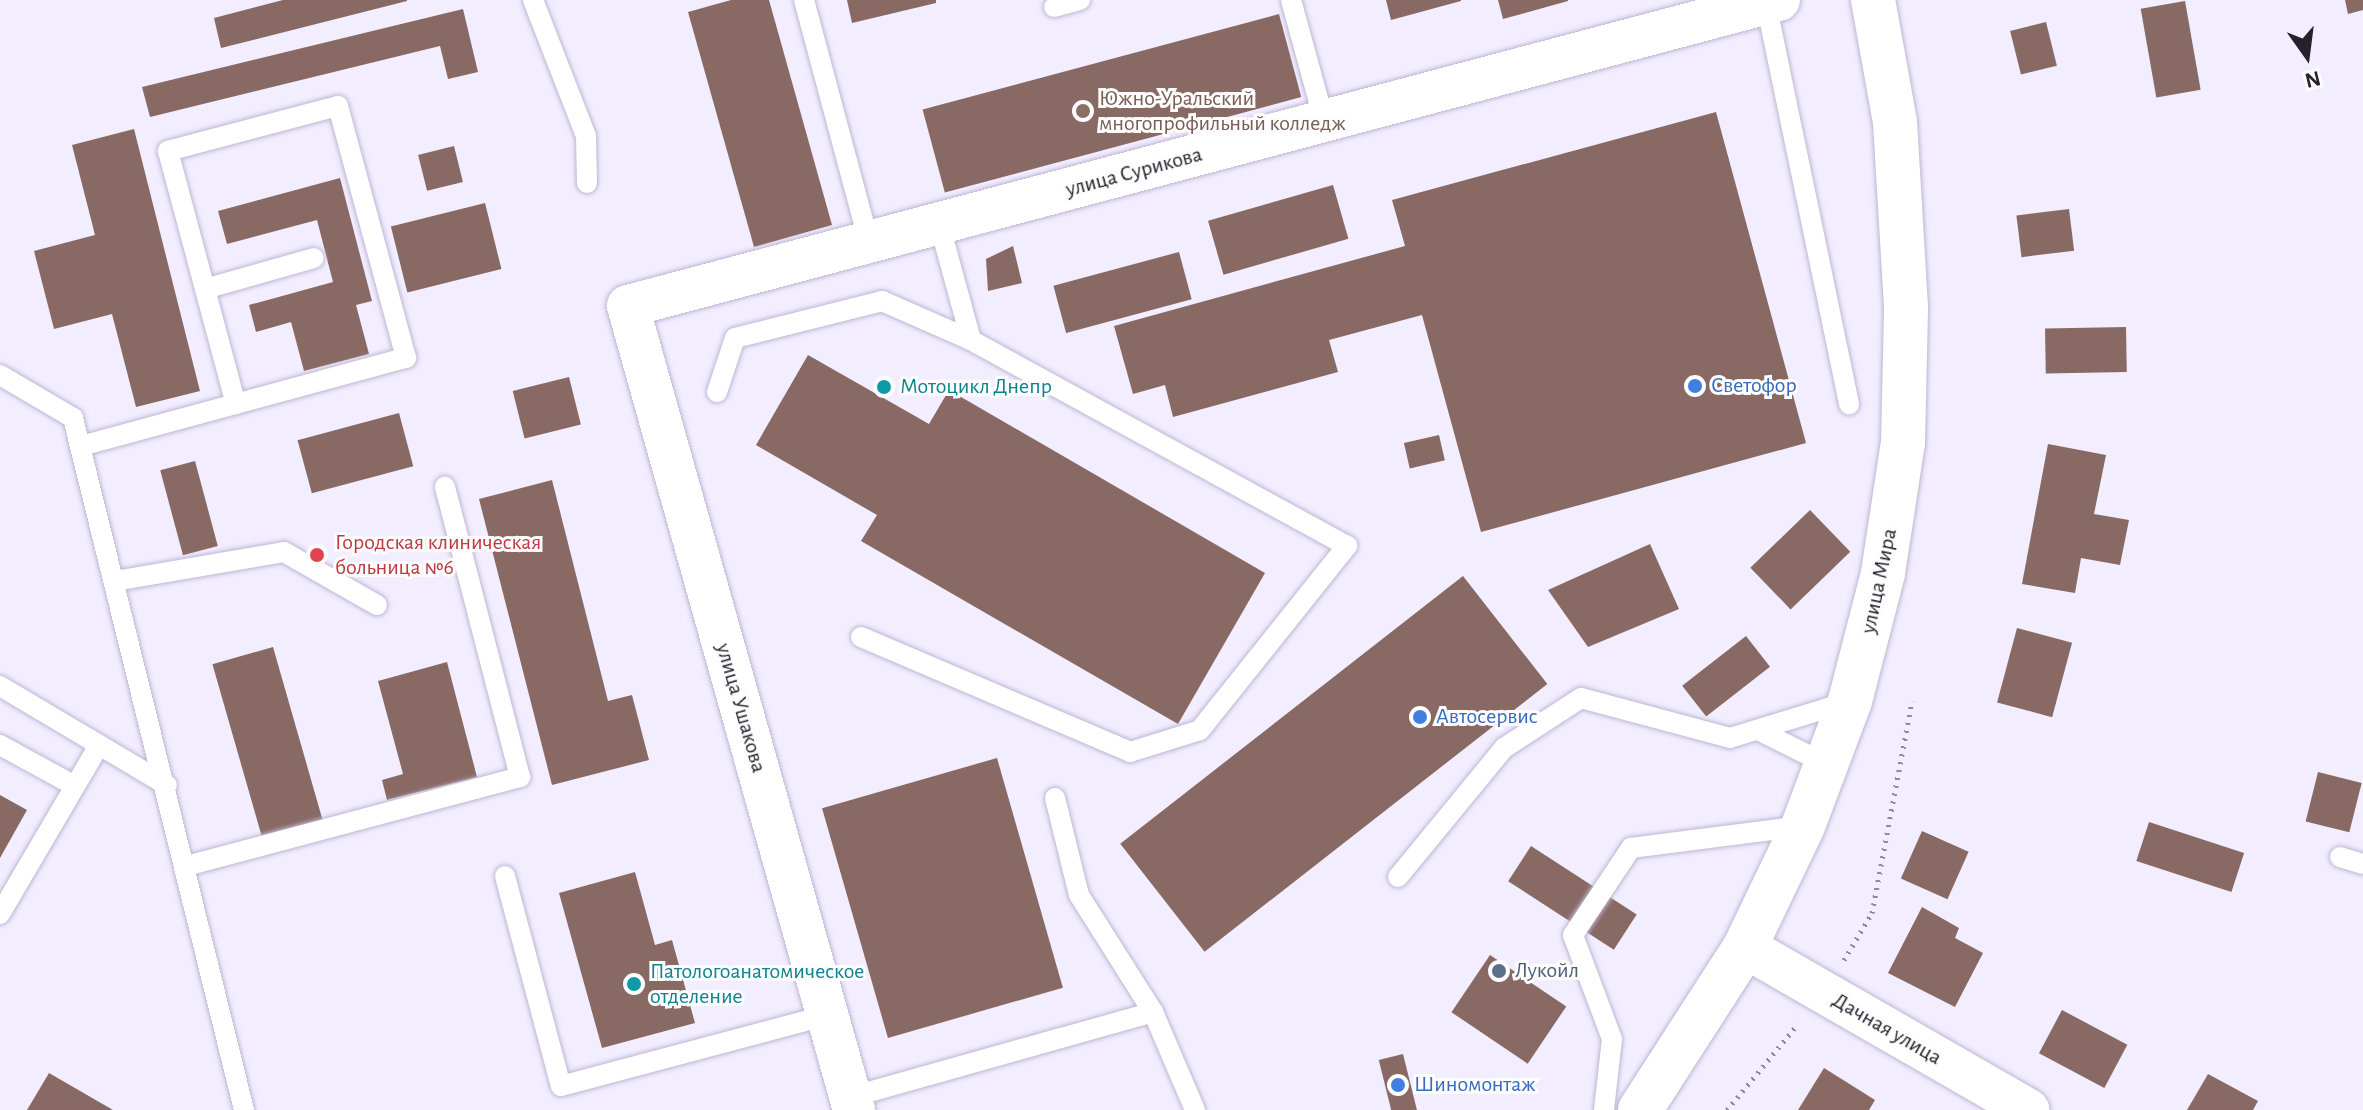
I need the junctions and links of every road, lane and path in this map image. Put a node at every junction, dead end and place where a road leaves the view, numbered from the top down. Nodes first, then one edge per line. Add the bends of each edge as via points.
1 (533, 0) edge
2 (804, 0) edge
3 (1080, 0) edge
4 (1291, 0) edge
5 (1873, 0) edge
6 (1773, 2) edge
7 (1054, 7) dead end
8 (1324, 121) junction
9 (587, 183) dead end
10 (939, 223) junction
11 (869, 242) junction
12 (314, 258) dead end
13 (205, 289) junction
14 (628, 306) joint
15 (971, 340) junction
16 (0, 375) edge
17 (717, 392) dead end
18 (236, 404) junction
19 (1849, 405) dead end
20 (81, 446) junction
21 (445, 487) dead end
22 (115, 581) junction
23 (377, 605) dead end
24 (861, 637) dead end
25 (0, 686) edge
26 (1850, 701) junction
27 (1912, 701) dead end
28 (1758, 730) junction
29 (0, 745) edge
30 (99, 745) junction
31 (1828, 765) junction
32 (167, 785) junction
33 (75, 786) junction
34 (1055, 798) dead end
35 (1803, 826) junction
36 (2340, 857) dead end
37 (2363, 864) edge
38 (186, 866) junction
39 (505, 876) dead end
40 (1398, 877) dead end
41 (0, 914) edge
42 (1745, 947) junction
43 (1824, 993) junction
44 (1153, 1012) junction
45 (828, 1015) junction
46 (852, 1104) edge
47 (244, 1110) edge
48 (1195, 1110) edge
49 (1604, 1110) edge
50 (1640, 1110) edge
51 (1727, 1110) edge
52 (2029, 1110) edge

1 - 9 lane via 586,136
2 - 11 lane
3 - 7 lane
4 - 8 lane
5 - 26 main road, улица Мира via 1900,171 1903,443 1883,573
6 - 8 street, улица Сурикова
6 - 19 lane
8 - 10 street, улица Сурикова
10 - 11 street, улица Сурикова
10 - 15 lane
11 - 14 street, улица Сурикова
12 - 13 lane
13 - 18 lane
13 - 18 lane via 168,151 338,106 406,358
14 - 45 street, улица Ушакова
15 - 17 lane via 882,301 735,338
15 - 24 lane via 1347,546 1200,730 1130,752
16 - 20 lane via 73,418
18 - 20 lane
20 - 22 lane
21 - 38 lane via 520,777
22 - 23 lane via 284,552
22 - 32 lane
25 - 30 lane
26 - 28 lane
26 - 31 main road, улица Мира
27 - 43 path via 1872,913
28 - 31 lane
28 - 40 lane via 1730,738 1581,698 1504,748
29 - 33 lane
30 - 32 lane
30 - 33 lane
31 - 35 main road, улица Мира
32 - 38 lane
33 - 41 lane
34 - 44 lane via 1079,895
35 - 42 main road, улица Мира
35 - 49 lane via 1631,848 1573,935 1612,1039
36 - 37 lane
38 - 47 lane
39 - 45 lane via 561,1086
42 - 43 street, Дачная улица
42 - 50 main road, улица Мира
43 - 51 path
43 - 52 street, Дачная улица
44 - 46 lane
44 - 48 lane
45 - 46 street, улица Ушакова

